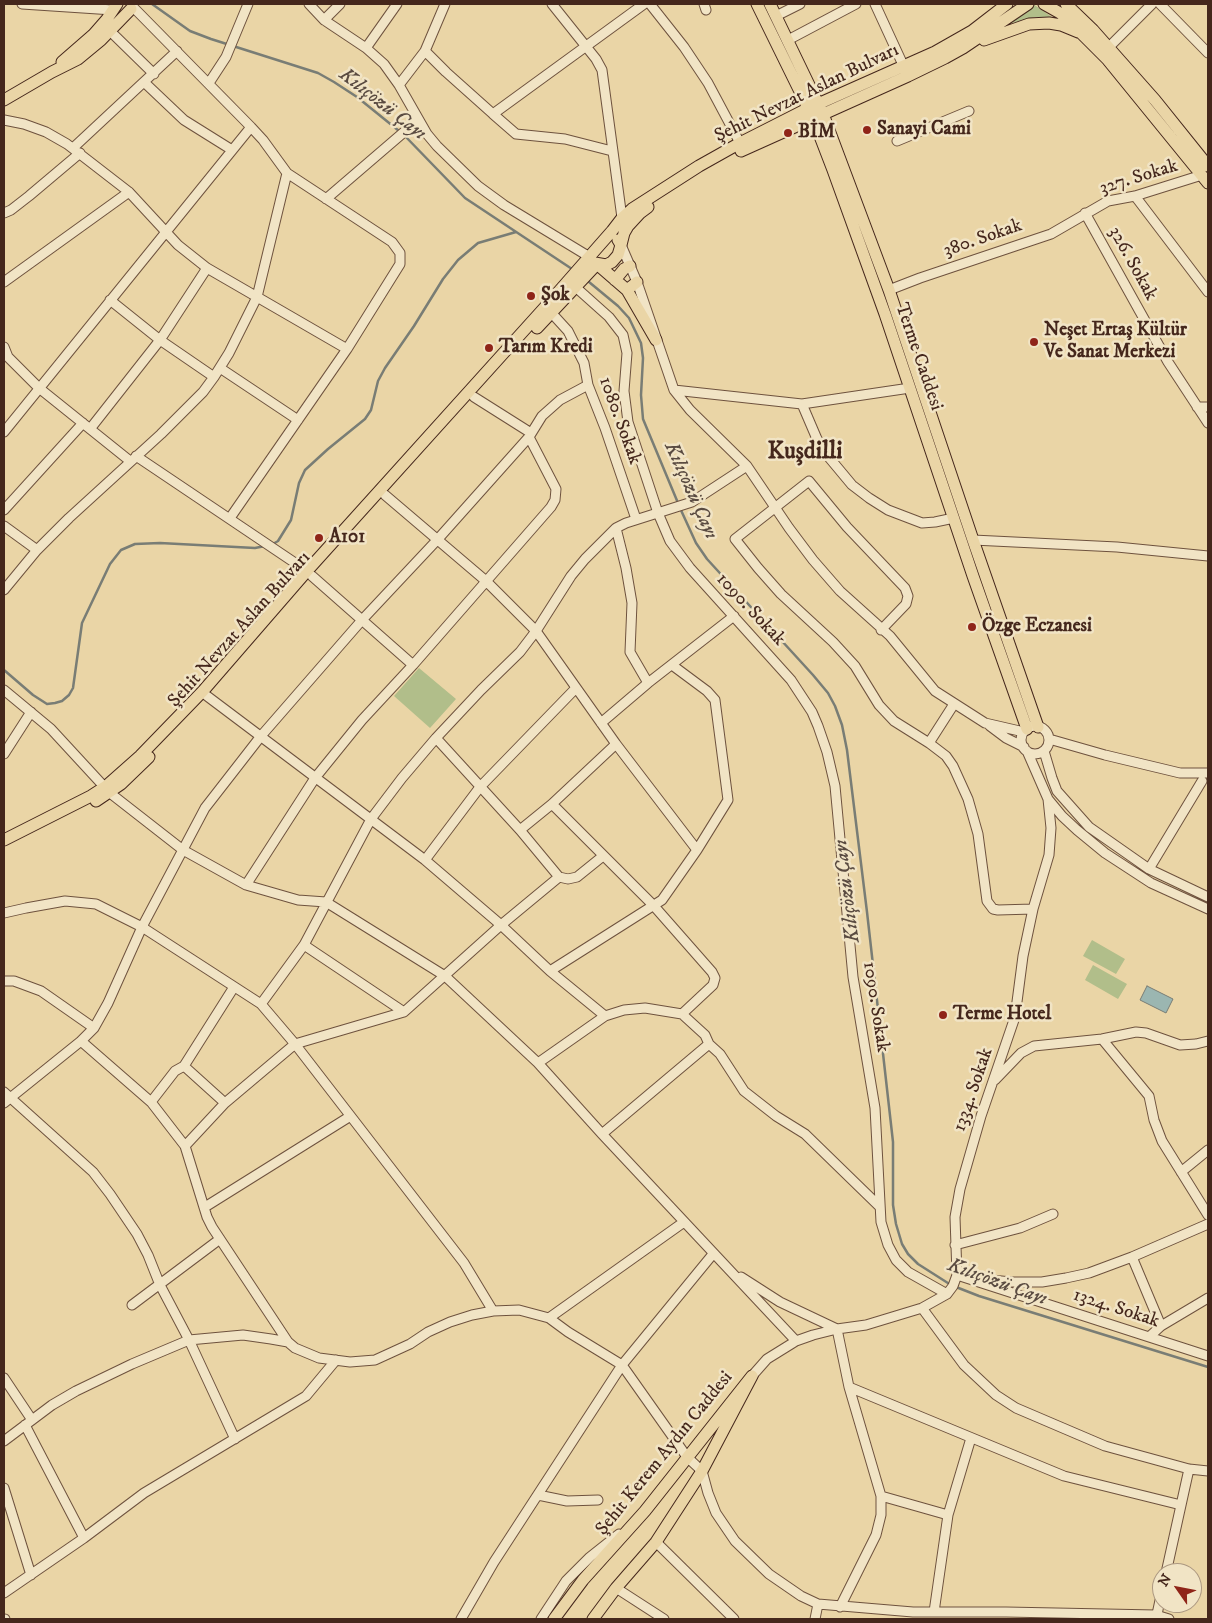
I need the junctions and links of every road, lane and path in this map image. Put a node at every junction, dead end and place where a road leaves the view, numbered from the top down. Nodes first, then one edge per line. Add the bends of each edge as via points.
1 (22, 4) edge
2 (248, 4) edge
3 (309, 4) edge
4 (340, 4) edge
5 (397, 4) edge
6 (445, 4) edge
7 (552, 4) edge
8 (644, 4) edge
9 (650, 4) edge
10 (757, 4) edge
11 (770, 4) edge
12 (800, 4) edge
13 (856, 4) edge
14 (875, 4) edge
15 (1007, 4) edge
16 (1028, 4) edge
17 (1044, 4) edge
18 (1066, 4) edge
19 (1078, 4) edge
20 (1152, 4) edge
21 (1160, 4) edge
22 (116, 6) edge
23 (133, 6) edge
24 (776, 16) junction
25 (324, 20) junction
26 (1083, 20) junction
27 (110, 31) junction
28 (1084, 35) junction
29 (788, 40) junction
30 (586, 46) junction
31 (366, 48) junction
32 (963, 48) junction
33 (1108, 48) junction
34 (425, 51) junction
35 (177, 52) junction
36 (1208, 53) edge
37 (904, 67) junction
38 (52, 72) junction
39 (154, 74) junction
40 (145, 83) junction
41 (209, 83) junction
42 (399, 85) junction
43 (4, 100) edge
44 (816, 111) junction
45 (969, 111) dead end
46 (493, 114) junction
47 (4, 120) edge
48 (418, 120) junction
49 (251, 127) junction
50 (898, 141) dead end
51 (740, 143) junction
52 (77, 150) junction
53 (232, 150) junction
54 (612, 151) junction
55 (286, 172) junction
56 (1206, 175) edge
57 (129, 192) junction
58 (1135, 196) junction
59 (326, 200) junction
60 (4, 213) edge
61 (1085, 214) junction
62 (622, 218) junction
63 (166, 231) junction
64 (612, 231) junction
65 (621, 245) junction
66 (590, 263) junction
67 (630, 266) junction
68 (207, 268) junction
69 (615, 280) junction
70 (4, 282) edge
71 (637, 282) junction
72 (571, 284) junction
73 (627, 290) junction
74 (889, 290) junction
75 (1208, 292) edge
76 (257, 297) junction
77 (110, 300) junction
78 (548, 309) junction
79 (160, 340) junction
80 (656, 340) junction
81 (4, 347) edge
82 (347, 349) junction
83 (220, 368) junction
84 (214, 377) junction
85 (588, 385) junction
86 (39, 388) junction
87 (910, 388) junction
88 (674, 390) junction
89 (474, 397) junction
90 (802, 404) junction
91 (1208, 406) edge
92 (1197, 407) junction
93 (298, 420) junction
94 (1208, 423) edge
95 (87, 426) junction
96 (4, 432) edge
97 (530, 435) junction
98 (133, 459) junction
99 (747, 466) junction
100 (385, 495) junction
101 (775, 506) junction
102 (4, 510) edge
103 (658, 513) junction
104 (230, 518) junction
105 (954, 518) junction
106 (636, 519) junction
107 (4, 526) edge
108 (616, 528) junction
109 (438, 539) junction
110 (973, 540) junction
111 (37, 550) junction
112 (1208, 556) edge
113 (309, 573) junction
114 (486, 581) junction
115 (4, 590) edge
116 (734, 616) junction
117 (362, 620) junction
118 (882, 630) junction
119 (536, 631) junction
120 (413, 665) junction
121 (672, 665) junction
122 (648, 683) junction
123 (576, 688) junction
124 (4, 690) edge
125 (206, 696) junction
126 (954, 704) junction
127 (31, 712) junction
128 (602, 723) junction
129 (985, 723) junction
130 (1030, 729) junction
131 (261, 736) junction
132 (436, 738) junction
133 (1049, 739) junction
134 (929, 743) junction
135 (616, 744) junction
136 (1025, 749) junction
137 (1044, 751) junction
138 (4, 754) edge
139 (315, 778) junction
140 (1206, 779) edge
141 (480, 787) junction
142 (107, 790) junction
143 (1048, 799) junction
144 (552, 804) junction
145 (371, 819) junction
146 (520, 830) junction
147 (4, 840) edge
148 (4, 849) edge
149 (182, 850) junction
150 (697, 850) junction
151 (603, 856) junction
152 (425, 860) junction
153 (1149, 869) junction
154 (558, 877) junction
155 (246, 885) junction
156 (1208, 897) edge
157 (326, 902) junction
158 (654, 906) junction
159 (1033, 909) junction
160 (1208, 909) edge
161 (4, 914) edge
162 (501, 925) junction
163 (142, 927) junction
164 (304, 945) junction
165 (550, 971) junction
166 (445, 976) junction
167 (4, 981) edge
168 (234, 987) junction
169 (262, 1004) junction
170 (404, 1012) junction
171 (682, 1014) junction
172 (605, 1016) junction
173 (94, 1028) junction
174 (1102, 1039) junction
175 (81, 1041) junction
176 (1208, 1041) edge
177 (295, 1044) junction
178 (709, 1044) junction
179 (538, 1063) junction
180 (184, 1066) junction
181 (993, 1082) junction
182 (6, 1098) edge
183 (151, 1102) junction
184 (225, 1103) junction
185 (350, 1116) junction
186 (602, 1134) junction
187 (185, 1146) junction
188 (1208, 1150) edge
189 (1182, 1172) junction
190 (205, 1207) junction
191 (880, 1207) junction
192 (1053, 1214) dead end
193 (1208, 1215) edge
194 (684, 1222) junction
195 (1208, 1224) edge
196 (220, 1238) junction
197 (955, 1245) junction
198 (713, 1254) junction
199 (1132, 1257) junction
200 (729, 1268) junction
201 (957, 1275) junction
202 (160, 1285) junction
203 (946, 1294) junction
204 (1208, 1298) edge
205 (132, 1305) dead end
206 (922, 1308) junction
207 (493, 1311) junction
208 (549, 1318) junction
209 (1161, 1326) junction
210 (837, 1329) junction
211 (1149, 1337) junction
212 (189, 1340) junction
213 (796, 1341) junction
214 (288, 1342) junction
215 (1208, 1356) edge
216 (336, 1360) junction
217 (622, 1365) junction
218 (752, 1376) junction
219 (4, 1378) edge
220 (849, 1387) junction
221 (29, 1423) junction
222 (971, 1438) junction
223 (235, 1439) junction
224 (4, 1441) edge
225 (687, 1457) junction
226 (1189, 1469) junction
227 (702, 1471) junction
228 (1208, 1471) edge
229 (4, 1488) edge
230 (538, 1495) junction
231 (881, 1496) junction
232 (598, 1500) dead end
233 (1181, 1506) junction
234 (948, 1515) junction
235 (637, 1520) junction
236 (84, 1538) junction
237 (656, 1542) junction
238 (1168, 1563) edge
239 (31, 1575) junction
240 (616, 1588) junction
241 (4, 1594) edge
242 (818, 1604) junction
243 (840, 1607) junction
244 (934, 1612) junction
245 (913, 1615) edge
246 (1006, 1616) edge
247 (1156, 1617) edge
248 (461, 1619) edge
249 (541, 1619) edge
250 (554, 1619) edge
251 (592, 1619) edge
252 (664, 1619) edge
253 (734, 1619) edge
254 (815, 1619) edge
255 (1169, 1619) edge

1 - 22 street
2 - 41 street via 226,57
3 - 25 street
4 - 25 street
5 - 31 street
6 - 34 street
7 - 30 street
8 - 30 street
9 - 51 street via 708,83
10 - 44 main road, Terme Caddesi
11 - 24 main road, Terme Caddesi
12 - 24 street
13 - 29 street
14 - 37 street
15 - 37 main road, Şehit Nevzat Aslan Bulvarı via 972,31
16 - 32 main road, Şehit Nevzat Aslan Bulvarı
17 - 28 main road via 1060,13
18 - 26 main road
19 - 26 main road
20 - 33 street
21 - 36 street
22 - 23 main road via 123,9
22 - 38 main road via 93,35
23 - 27 main road
23 - 35 street
24 - 29 main road, Terme Caddesi
25 - 31 street
26 - 33 main road
27 - 38 main road via 78,60
27 - 39 street
28 - 32 main road via 1061,25 1029,24
28 - 56 main road
29 - 44 main road, Terme Caddesi
30 - 46 street
30 - 54 street via 602,70
31 - 42 street via 384,64
32 - 44 main road, Şehit Nevzat Aslan Bulvarı via 908,76
33 - 56 main road via 1154,100
34 - 42 street
34 - 46 street
35 - 39 street
35 - 41 street
37 - 44 main road, Şehit Nevzat Aslan Bulvarı
38 - 43 main road
39 - 40 street
40 - 52 street
40 - 53 street via 184,120
41 - 49 street
42 - 48 street
44 - 51 main road, Şehit Nevzat Aslan Bulvarı
44 - 65 main road, Şehit Nevzat Aslan Bulvarı via 730,157 640,212 628,226
44 - 74 main road, Terme Caddesi
44 - 87 main road, Terme Caddesi
45 - 50 street
46 - 54 street via 516,134 565,139
47 - 52 street via 46,132
48 - 59 street
48 - 66 street via 437,146 478,186
49 - 53 street
49 - 55 street
51 - 62 main road, Şehit Nevzat Aslan Bulvarı via 699,166
52 - 57 street
52 - 60 street via 29,196
53 - 63 street
54 - 62 street
55 - 59 street
55 - 76 street
56 - 58 street, 327. Sokak
57 - 63 street
57 - 70 street
58 - 61 street, 327. Sokak via 1108,202
58 - 75 street
59 - 82 street via 392,242 400,253 400,264
61 - 74 street, 380. Sokak via 1051,234
61 - 92 street, 326. Sokak
62 - 64 main road, Şehit Nevzat Aslan Bulvarı
63 - 68 street
63 - 77 street
64 - 65 main road
64 - 66 main road, Şehit Nevzat Aslan Bulvarı
65 - 66 main road, Şehit Nevzat Aslan Bulvarı via 612,262 606,265
65 - 67 street
66 - 69 main road
66 - 72 main road, Şehit Nevzat Aslan Bulvarı
67 - 69 main road
67 - 71 street
68 - 76 street
68 - 79 street
69 - 73 main road
71 - 73 main road
71 - 80 street
72 - 78 main road, Şehit Nevzat Aslan Bulvarı
72 - 103 street, 1090. Sokak via 609,317 623,335 627,353 624,391 628,422
73 - 80 main road
74 - 110 main road, Terme Caddesi
76 - 82 street
76 - 83 street
77 - 79 street
77 - 86 street
78 - 85 street, 1080. Sokak via 568,331 577,347
78 - 89 main road, Şehit Nevzat Aslan Bulvarı
78 - 113 main road, Şehit Nevzat Aslan Bulvarı
79 - 84 street
79 - 95 street
80 - 88 street
81 - 86 street via 8,357
82 - 93 street
83 - 84 street
83 - 93 street
84 - 98 street via 190,406
85 - 97 street via 553,405
85 - 106 street, 1080. Sokak
86 - 95 street
86 - 96 street
87 - 90 street
87 - 105 main road, Terme Caddesi
88 - 90 street
88 - 99 street
89 - 97 street
89 - 100 main road, Şehit Nevzat Aslan Bulvarı
90 - 105 street via 812,431 827,455 865,495 888,510 922,523
91 - 92 street
92 - 94 street, 326. Sokak
93 - 104 street
95 - 98 street
95 - 102 street
97 - 109 street
97 - 114 street via 556,489 555,500
98 - 104 street
98 - 111 street
99 - 101 street
99 - 103 street via 692,502
100 - 109 street
100 - 113 main road, Şehit Nevzat Aslan Bulvarı
101 - 118 street via 818,566
101 - 118 street via 809,481 905,588 906,604
101 - 134 street via 735,539 781,594 855,666 879,705 894,721
103 - 106 street
103 - 116 street, 1090. Sokak via 678,554
104 - 113 street
105 - 130 main road, Terme Caddesi
106 - 108 street
107 - 111 street
108 - 119 street via 571,576
108 - 122 street via 632,603 630,652
109 - 114 street
109 - 117 street
110 - 112 street via 1100,546
110 - 130 main road, Terme Caddesi
111 - 115 street
113 - 117 street
113 - 125 main road, Şehit Nevzat Aslan Bulvarı
113 - 142 main road, Şehit Nevzat Aslan Bulvarı
114 - 119 street
114 - 120 street
116 - 121 street
116 - 191 street, 1090. Sokak via 802,695 818,726 830,764 835,786 853,977 874,1108
117 - 120 street
117 - 131 street
118 - 126 street via 935,691
119 - 123 street
119 - 132 street via 520,652
120 - 139 street
121 - 122 street
121 - 150 street via 715,700 721,739 728,800
122 - 128 street
123 - 128 street
123 - 141 street
124 - 127 street
125 - 131 street
125 - 142 main road, Şehit Nevzat Aslan Bulvarı via 144,763
126 - 129 street
126 - 134 street
127 - 138 street
127 - 142 street
128 - 135 street
129 - 130 street
129 - 136 street
130 - 133 street via 1046,731
130 - 136 street via 1022,740
131 - 139 street
131 - 149 street via 205,808
132 - 141 street
132 - 145 street
133 - 137 street
133 - 140 street
134 - 159 street via 953,766 968,799 978,834 990,906 998,910
135 - 144 street
135 - 150 street
136 - 137 street via 1036,754
136 - 143 street
137 - 153 street via 1057,792 1072,810 1089,827
139 - 145 street
139 - 155 street
140 - 153 street
141 - 146 street
141 - 152 street
142 - 147 main road, Şehit Nevzat Aslan Bulvarı
142 - 148 main road, Şehit Nevzat Aslan Bulvarı via 57,822
142 - 149 street
143 - 159 street, 1334. Sokak via 1049,849
143 - 160 street via 1062,816 1105,853 1160,888
144 - 146 street
144 - 151 street
145 - 152 street
145 - 157 street
146 - 154 street
149 - 155 street
149 - 163 street
150 - 158 street via 668,893
151 - 154 street via 578,877
151 - 158 street
152 - 162 street
153 - 156 street
154 - 162 street
155 - 157 street via 298,900
157 - 164 street
157 - 166 street
158 - 165 street
158 - 171 street via 715,978 713,985
159 - 181 street, 1334. Sokak via 1015,1018
161 - 163 street via 78,901 96,904
162 - 165 street
162 - 166 street
163 - 168 street
163 - 173 street
164 - 169 street
164 - 170 street
165 - 172 street
166 - 170 street
166 - 179 street
167 - 173 street via 41,991
168 - 169 street
168 - 180 street
169 - 177 street
170 - 177 street
171 - 172 street via 645,1008
171 - 178 street via 705,1035
172 - 179 street
173 - 175 street
174 - 176 street via 1136,1032 1180,1045
174 - 181 street via 1034,1046 1021,1053
174 - 189 street via 1149,1096 1162,1141
175 - 182 street
175 - 183 street
177 - 184 street
177 - 185 street
178 - 186 street
178 - 191 street via 720,1054 744,1091 805,1134
179 - 186 street
180 - 183 street via 175,1071
180 - 184 street
181 - 197 street, 1334. Sokak via 960,1189
182 - 202 street via 93,1172 137,1234
183 - 187 street
184 - 187 street
185 - 190 street
185 - 207 street via 464,1262
186 - 194 street
187 - 190 street
188 - 189 street
189 - 193 street
190 - 196 street
191 - 203 street, 1090. Sokak via 881,1222 896,1260 908,1272
192 - 197 street via 1020,1228
194 - 198 street
194 - 208 street
195 - 199 street
196 - 202 street
196 - 214 street
197 - 201 street, 1334. Sokak
198 - 200 street
198 - 217 street
199 - 201 street via 1088,1273 1042,1282 1011,1282
199 - 209 street
200 - 210 street via 780,1302
200 - 213 street
201 - 203 street
201 - 211 street, 1324. Sokak
202 - 205 street
202 - 212 street
203 - 206 street
204 - 209 street
206 - 210 street via 866,1325
206 - 226 street via 974,1376 1016,1408 1105,1446
207 - 208 street via 519,1310
207 - 216 street via 450,1322 375,1360
208 - 217 street
209 - 211 street
210 - 213 street
210 - 220 street
211 - 215 street, 1324. Sokak
212 - 214 street via 243,1335
212 - 221 street via 76,1391
212 - 223 street
213 - 218 street via 767,1359
214 - 216 street via 319,1358
216 - 223 street via 306,1396
217 - 225 street
217 - 230 street
218 - 225 main road, Şehit Kerem Aydın Caddesi
218 - 227 main road, Şehit Kerem Aydın Caddesi
219 - 221 street
220 - 222 street
220 - 231 street
221 - 224 street
221 - 236 street
222 - 233 street via 1064,1476
222 - 234 street
223 - 236 street via 144,1493
225 - 227 street
225 - 235 main road, Şehit Kerem Aydın Caddesi
226 - 228 street
226 - 233 street
227 - 237 main road, Şehit Kerem Aydın Caddesi
227 - 242 street via 716,1513 735,1541 769,1574
229 - 239 street
230 - 232 street via 567,1501
230 - 248 street
231 - 234 street
231 - 243 street via 876,1535
233 - 238 street
234 - 244 street
235 - 249 street via 590,1557 566,1581
235 - 250 main road, Şehit Kerem Aydın Caddesi via 583,1580
236 - 239 street
237 - 240 main road, Şehit Kerem Aydın Caddesi
237 - 253 street
239 - 241 street
240 - 251 main road, Şehit Kerem Aydın Caddesi
240 - 252 street
242 - 243 street
242 - 254 street
243 - 245 street
244 - 245 street
244 - 246 street
246 - 247 street
247 - 255 street

